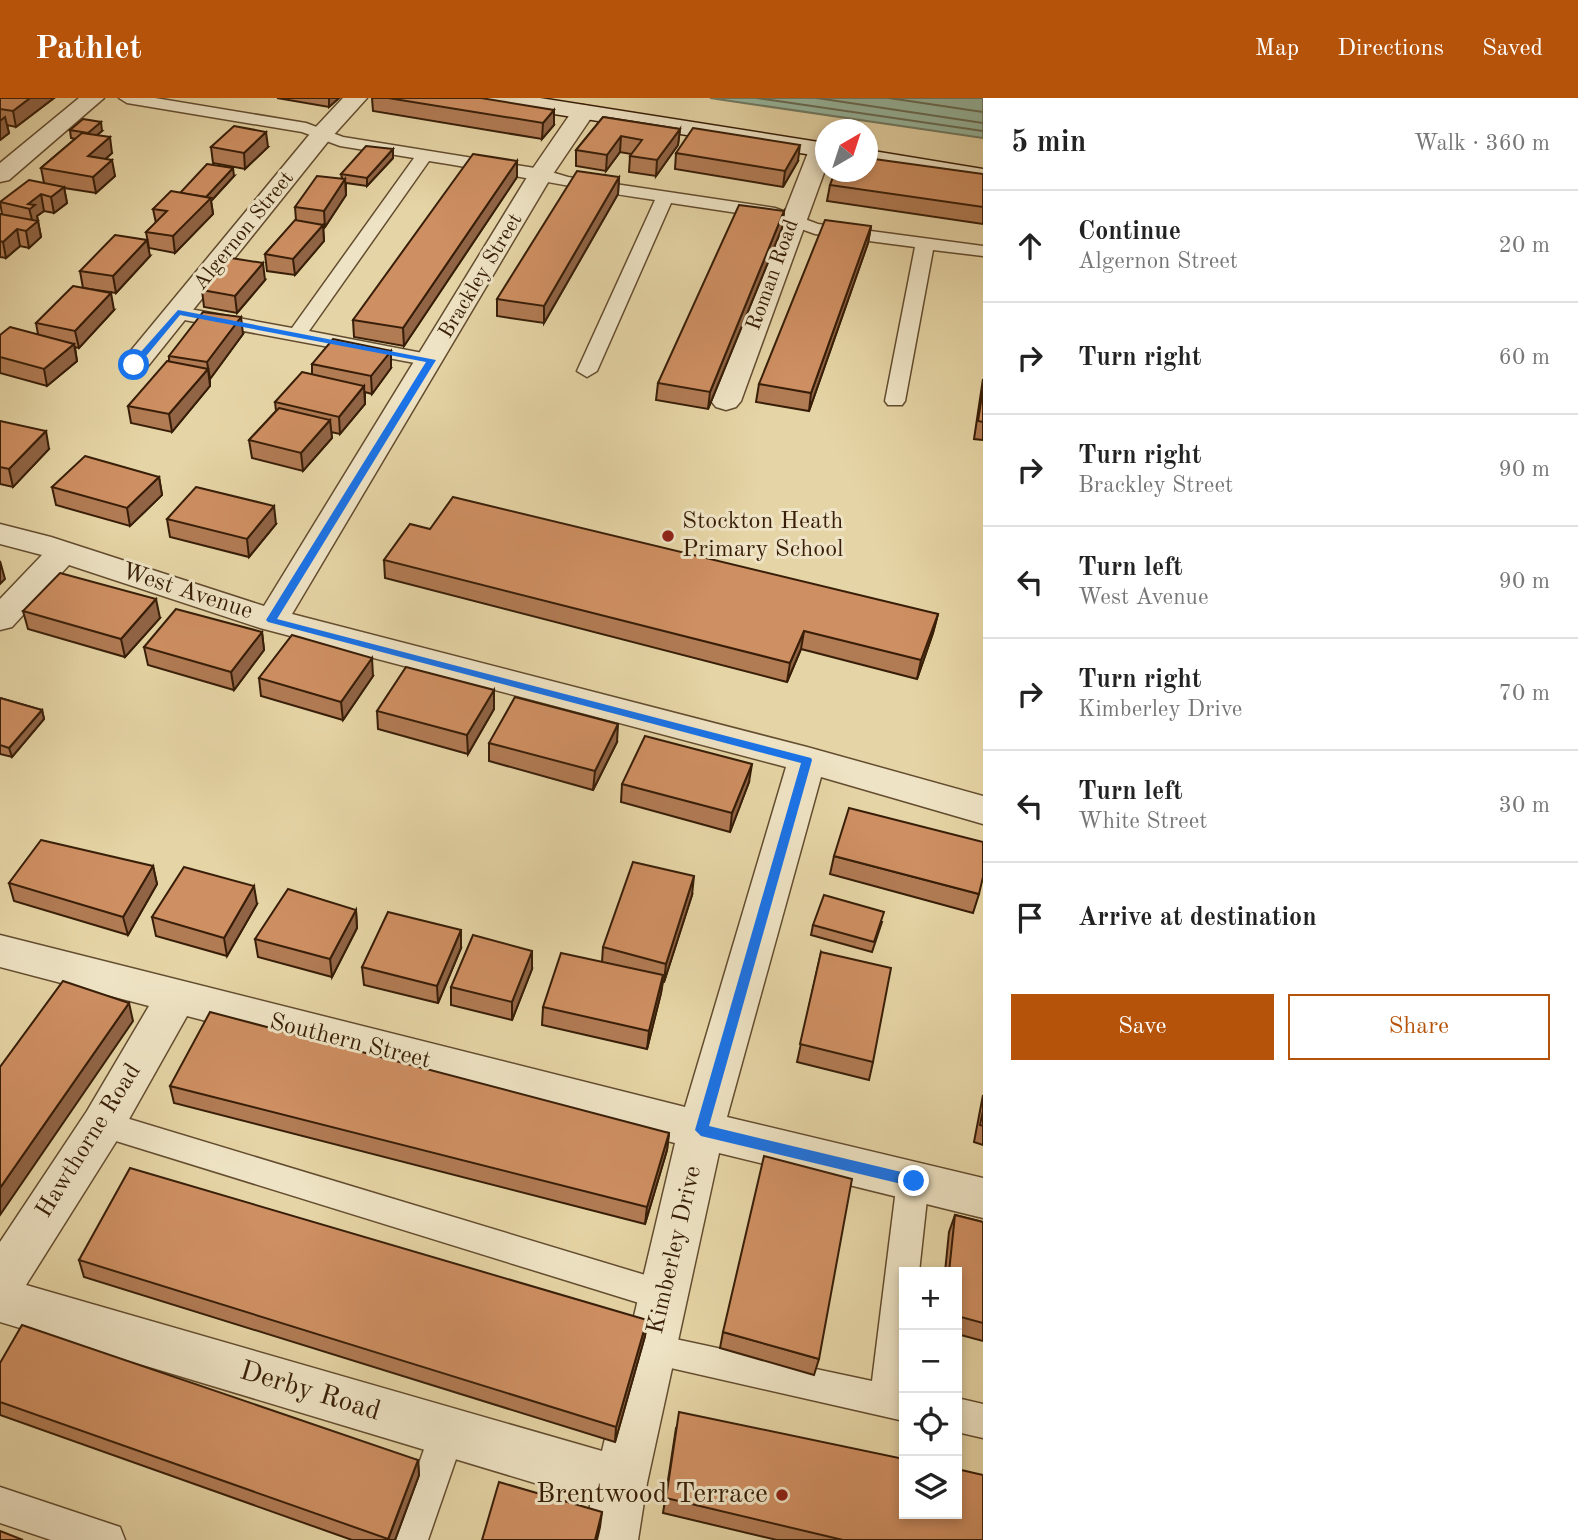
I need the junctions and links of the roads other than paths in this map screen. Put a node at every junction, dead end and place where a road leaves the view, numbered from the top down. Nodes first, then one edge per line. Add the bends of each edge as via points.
1 (93, 98) edge
2 (127, 98) edge
3 (356, 98) edge
4 (497, 98) edge
5 (583, 112) junction
6 (323, 134) junction
7 (815, 149) edge
8 (425, 155) junction
9 (878, 159) edge
10 (815, 169) edge
11 (541, 174) junction
12 (0, 175) edge
13 (983, 176) edge
14 (665, 196) junction
15 (793, 220) junction
16 (925, 244) junction
17 (983, 251) edge
18 (178, 313) junction
19 (298, 333) junction
20 (432, 360) junction
21 (134, 365) dead end
22 (587, 371) dead end
23 (726, 401) dead end
24 (895, 401) dead end
25 (0, 534) edge
26 (63, 552) junction
27 (0, 619) edge
28 (271, 620) junction
29 (807, 760) junction
30 (983, 810) edge
31 (0, 951) edge
32 (175, 998) junction
33 (103, 1124) junction
34 (701, 1130) junction
35 (914, 1181) junction
36 (983, 1198) edge
37 (0, 1283) edge
38 (665, 1296) junction
39 (0, 1300) edge
40 (652, 1350) junction
41 (896, 1402) edge
42 (962, 1416) edge
43 (983, 1421) edge
44 (447, 1433) junction
45 (621, 1483) junction
46 (0, 1505) edge
47 (107, 1540) edge
48 (410, 1540) edge
49 (611, 1540) edge

1 - 12 street
2 - 6 lane
3 - 6 street, Algernon Street
4 - 5 street
5 - 7 street
5 - 11 street, Brackley Street
6 - 8 lane
6 - 18 street, Algernon Street
8 - 11 lane
8 - 19 lane
9 - 13 street
10 - 15 street, Roman Road
11 - 14 lane
11 - 20 street, Brackley Street
14 - 15 lane via 775,213
14 - 22 lane
15 - 16 lane via 815,229
15 - 23 street, Roman Road
16 - 17 lane
16 - 24 lane
18 - 19 lane
18 - 21 street, Algernon Street
19 - 20 lane
20 - 28 street, Brackley Street
25 - 26 street, West Avenue
26 - 27 street
26 - 28 street, West Avenue
28 - 29 street, West Avenue
29 - 30 street, West Avenue
29 - 34 street, Kimberley Drive
31 - 32 street, Southern Street
32 - 33 street, Hawthorne Road
32 - 34 street, Southern Street
33 - 37 street, Hawthorne Road
33 - 38 lane
34 - 35 street, Southern Street
34 - 38 street, Kimberley Drive
35 - 36 street, Southern Street
35 - 41 lane
38 - 40 street, Kimberley Drive
39 - 44 street, Derby Road
40 - 41 lane
40 - 45 street, Kimberley Drive
42 - 43 lane
44 - 45 street, Derby Road
44 - 48 lane
45 - 49 street, Kimberley Drive
46 - 47 lane

